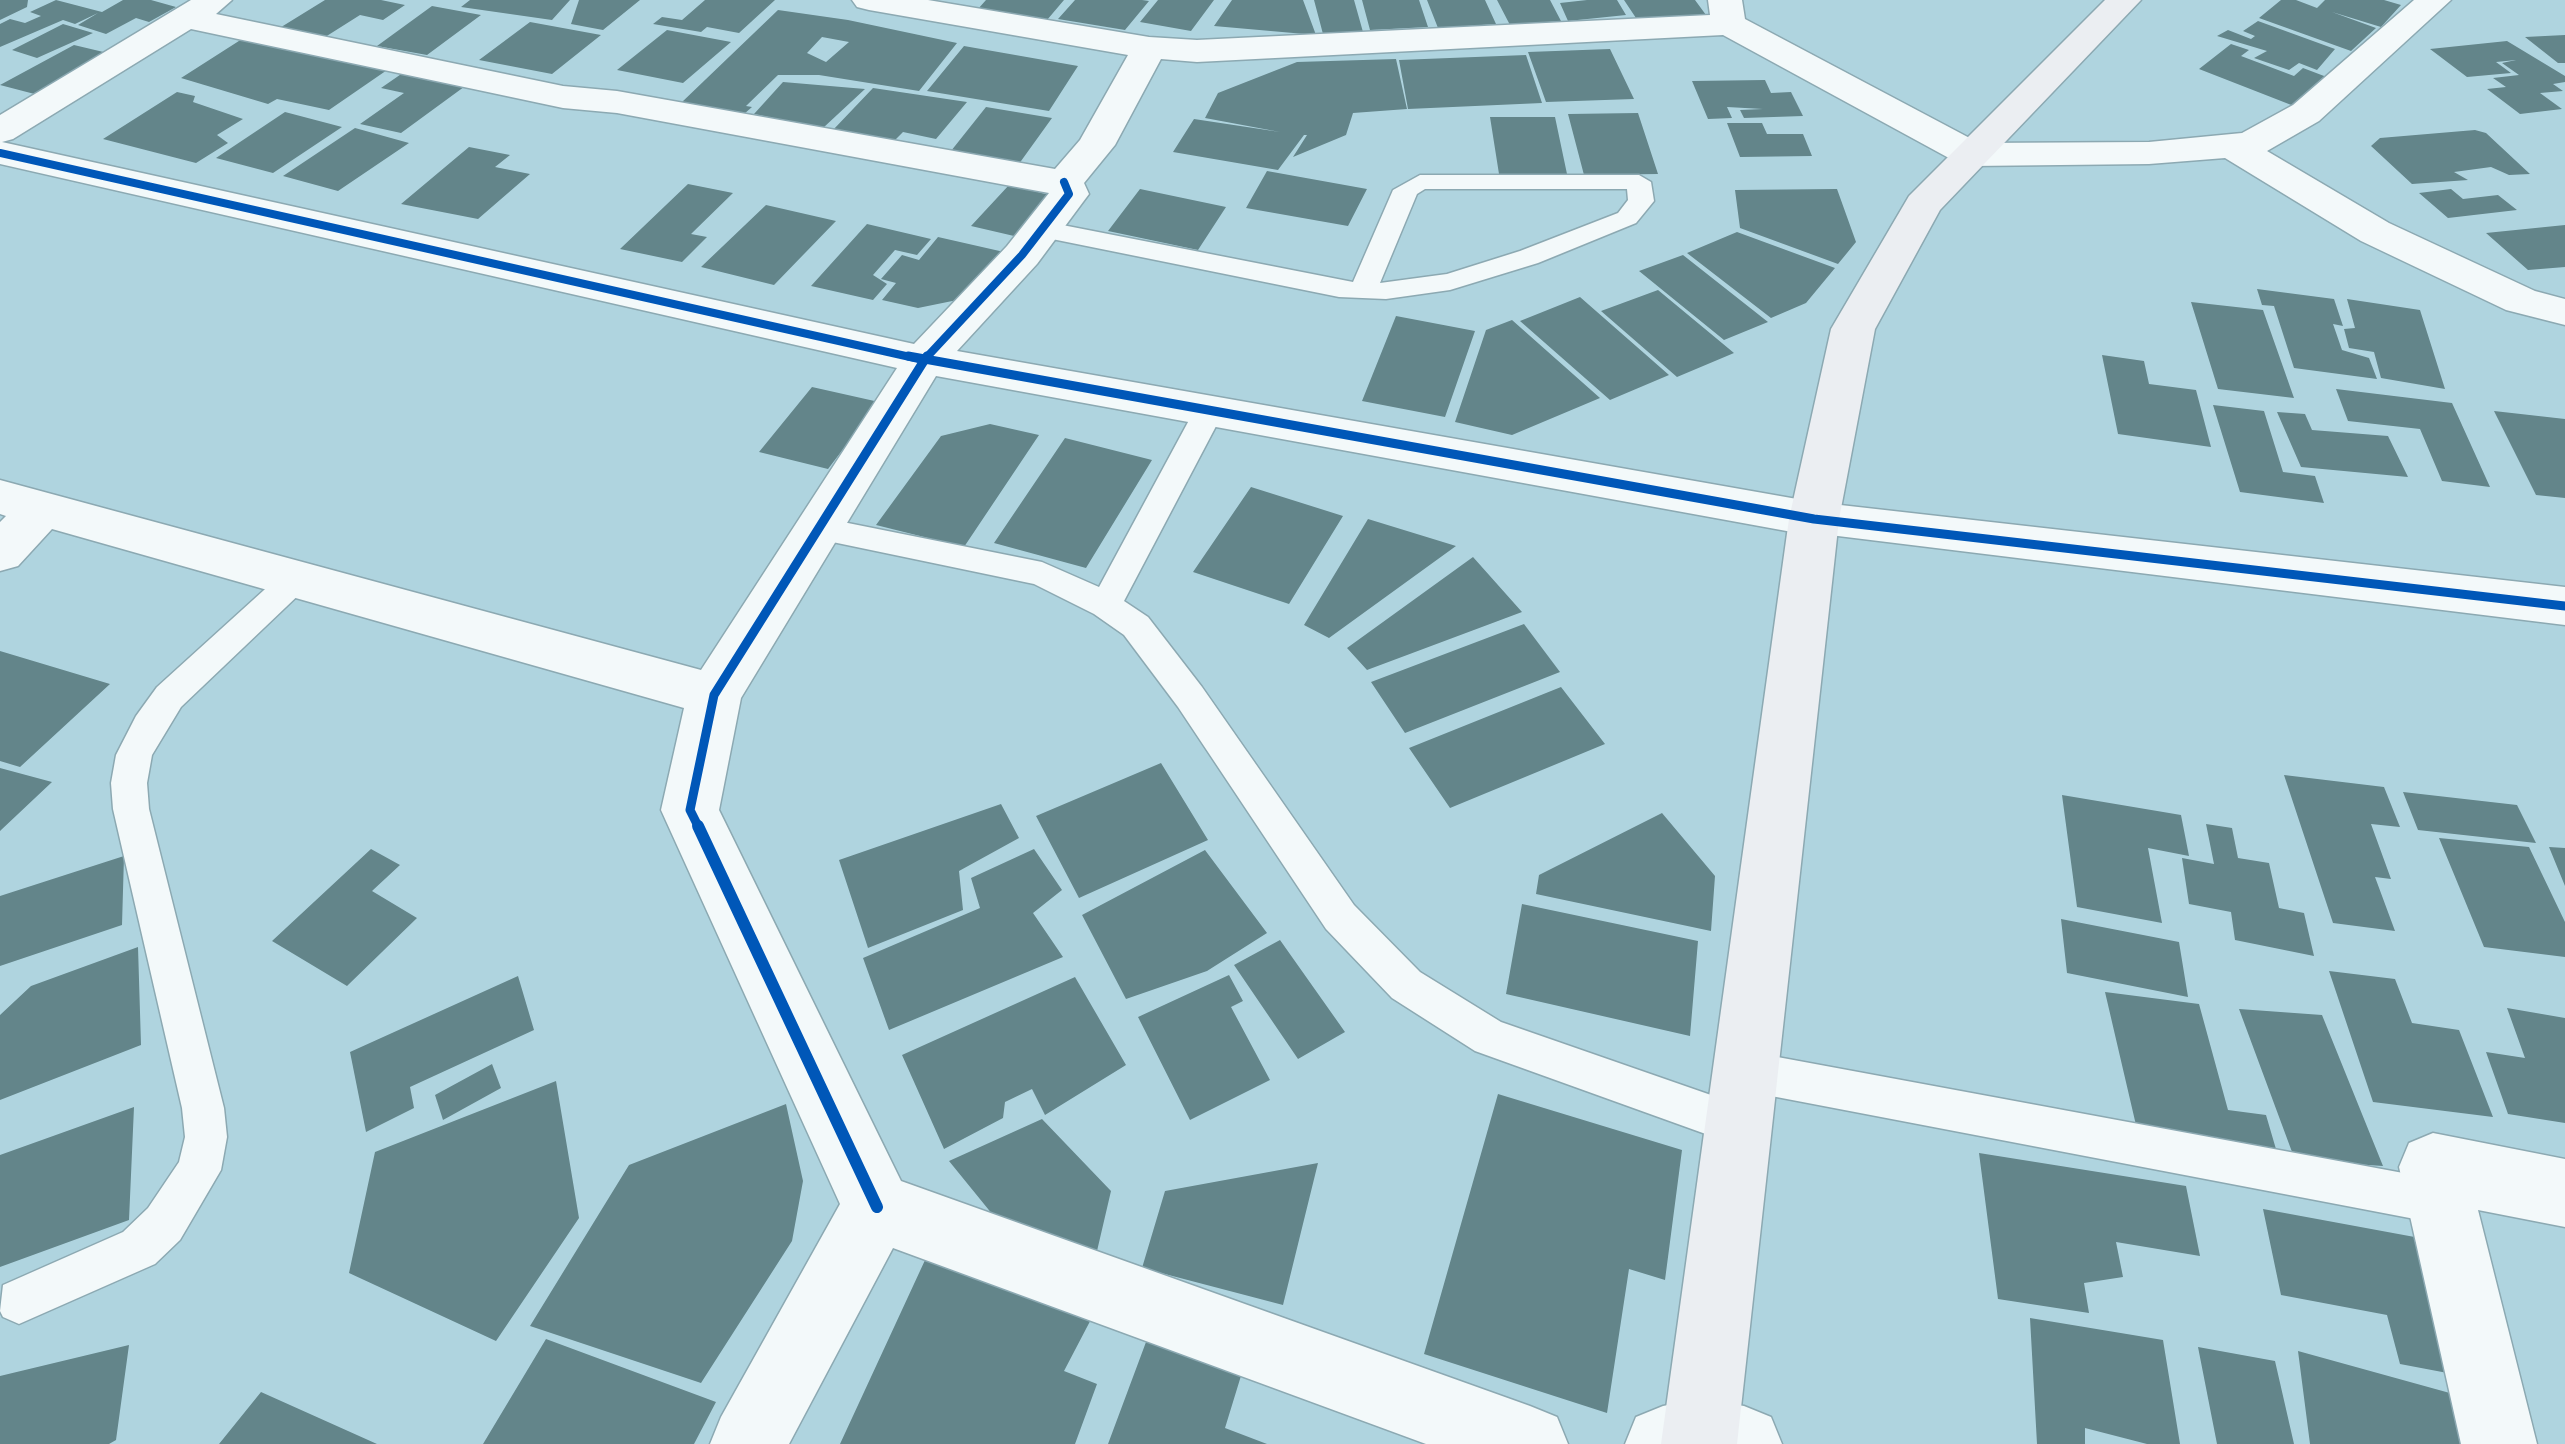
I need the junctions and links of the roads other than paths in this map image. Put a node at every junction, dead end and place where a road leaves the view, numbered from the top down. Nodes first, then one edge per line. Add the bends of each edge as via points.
1 (869, 0) edge
2 (2124, 0) edge
3 (2434, 0) edge
4 (206, 5) edge
5 (1727, 12) edge
6 (1149, 48) junction
7 (0, 131) edge
8 (2232, 146) junction
9 (0, 153) edge
10 (1972, 155) junction
11 (1064, 182) junction
12 (1042, 229) junction
13 (1363, 291) junction
14 (2565, 312) edge
15 (924, 360) junction
16 (1209, 410) junction
17 (21, 503) edge
18 (1814, 519) junction
19 (818, 528) junction
20 (0, 552) edge
21 (296, 579) junction
22 (1106, 604) junction
23 (2565, 606) edge
24 (714, 695) junction
25 (1746, 1070) junction
26 (1739, 1124) junction
27 (2565, 1193) edge
28 (2442, 1202) junction
29 (877, 1207) junction
30 (19, 1301) dead end
31 (1701, 1442) edge
32 (748, 1444) edge
33 (1530, 1444) edge
34 (2499, 1444) edge

1 - 6 street
2 - 10 main road
3 - 8 street via 2306,113 2251,144
4 - 7 street
4 - 11 street via 562,97
5 - 6 street via 1197,51
5 - 10 street
6 - 11 street via 1096,145
8 - 10 street
8 - 14 street via 2375,232 2522,301
9 - 15 street
10 - 18 main road via 1923,204 1853,328
11 - 12 street via 1069,194
12 - 13 lane
12 - 15 street
13 - 13 lane via 1450,282 1597,231 1636,210 1639,182 1412,185
15 - 16 street
15 - 19 street
16 - 18 street
16 - 22 lane
17 - 20 street
17 - 21 street
18 - 23 street
18 - 25 main road
19 - 22 lane via 1042,574
19 - 24 street
21 - 24 street
21 - 30 lane via 169,698 148,726 129,783 203,1108 199,1170 164,1224 139,1248
22 - 26 lane via 1136,626 1190,697 1340,918 1406,985 1489,1037
24 - 29 street via 690,810
25 - 26 main road
25 - 28 lane
26 - 31 main road
27 - 28 street via 2433,1167
28 - 34 street
29 - 32 street
29 - 33 street

